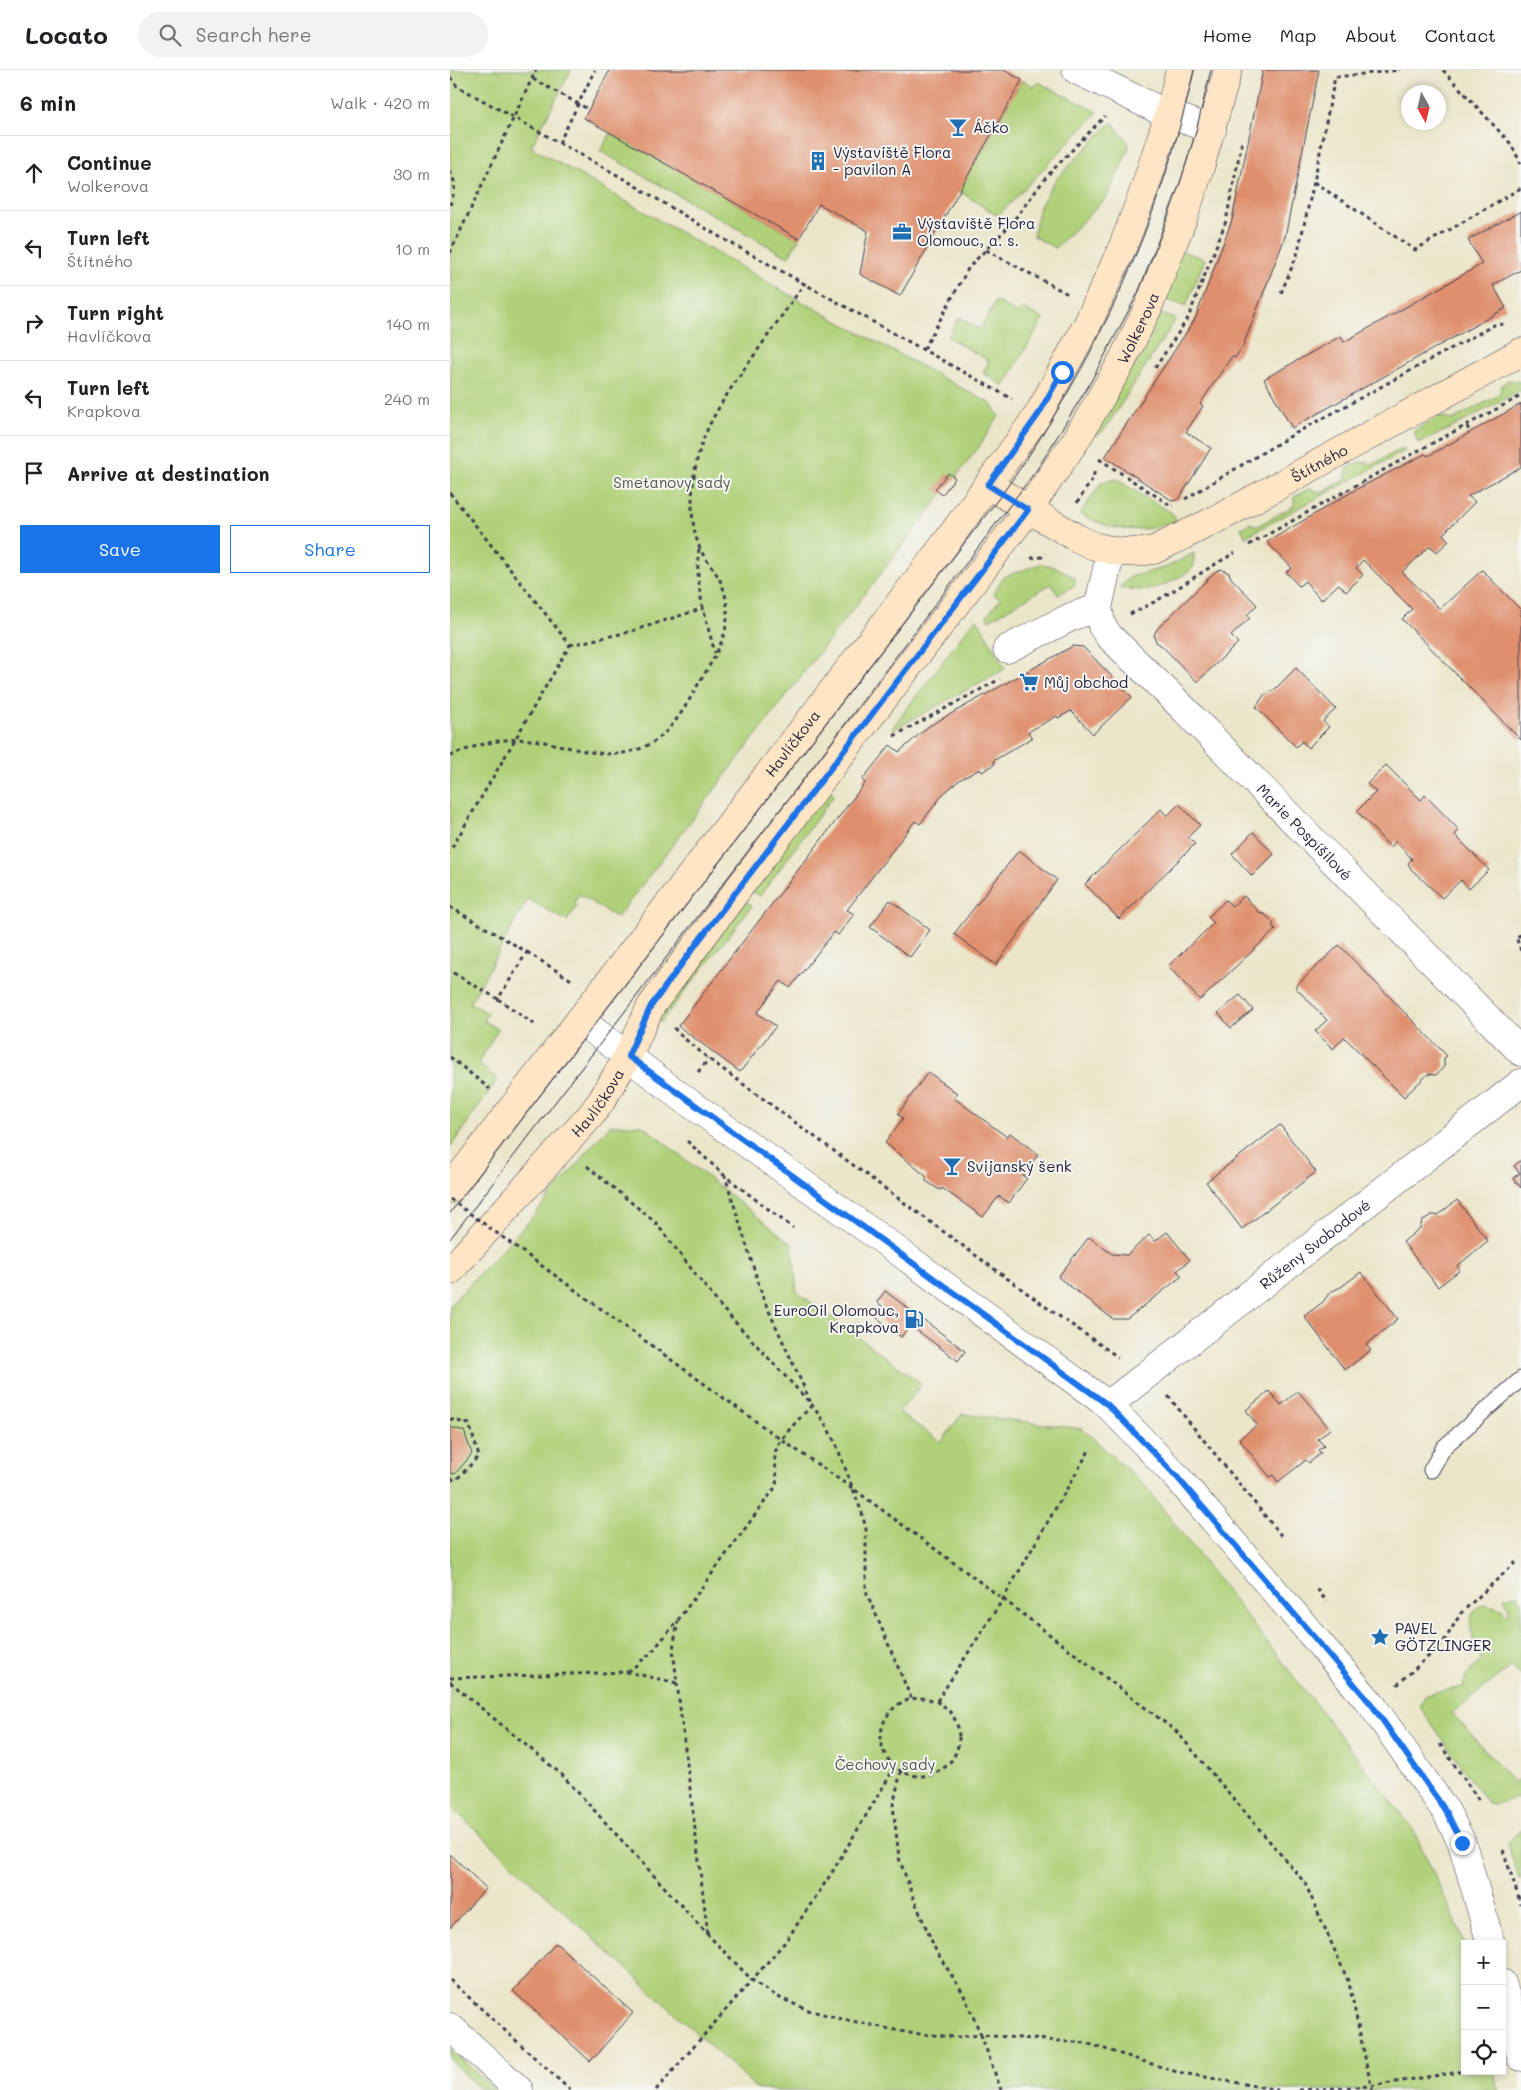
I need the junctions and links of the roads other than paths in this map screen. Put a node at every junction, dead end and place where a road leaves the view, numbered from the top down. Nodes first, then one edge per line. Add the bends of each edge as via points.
1 (1076, 70) edge
2 (1180, 70) edge
3 (1228, 70) edge
4 (1169, 114) junction
5 (1212, 130) junction
6 (1521, 352) edge
7 (988, 485) junction
8 (1028, 510) junction
9 (1111, 551) junction
10 (1098, 608) junction
11 (1007, 649) dead end
12 (580, 1020) junction
13 (1521, 1052) edge
14 (628, 1056) junction
15 (1521, 1083) edge
16 (450, 1189) edge
17 (450, 1272) edge
18 (1521, 1379) edge
19 (1108, 1405) junction
20 (1431, 1470) dead end
21 (1490, 1940) edge
22 (1503, 1985) edge
23 (450, 2027) edge
24 (1519, 2040) edge
25 (519, 2090) edge

1 - 4 street
2 - 4 street
3 - 5 street, Wolkerova
4 - 5 street
4 - 7 street via 1136,210 1097,305 1038,415
5 - 8 street, Wolkerova via 1184,216 1144,317 1076,440
6 - 9 street, Štítného via 1167,545 1140,552
7 - 8 street, Štítného
7 - 12 street, Havlíčkova
8 - 9 street, Štítného via 1077,538
8 - 14 street, Havlíčkova via 689,954 651,1006
9 - 10 street
10 - 11 street via 1072,616
10 - 13 street, Marie Pospíšilové via 1102,626 1109,636
12 - 14 street
12 - 16 street, Havlíčkova
14 - 17 street, Havlíčkova via 591,1115
14 - 19 street
15 - 19 street, Růženy Svobodové
18 - 20 lane via 1444,1447
19 - 21 street via 1177,1477 1372,1705 1447,1813 1462,1843
22 - 24 street
23 - 25 street

